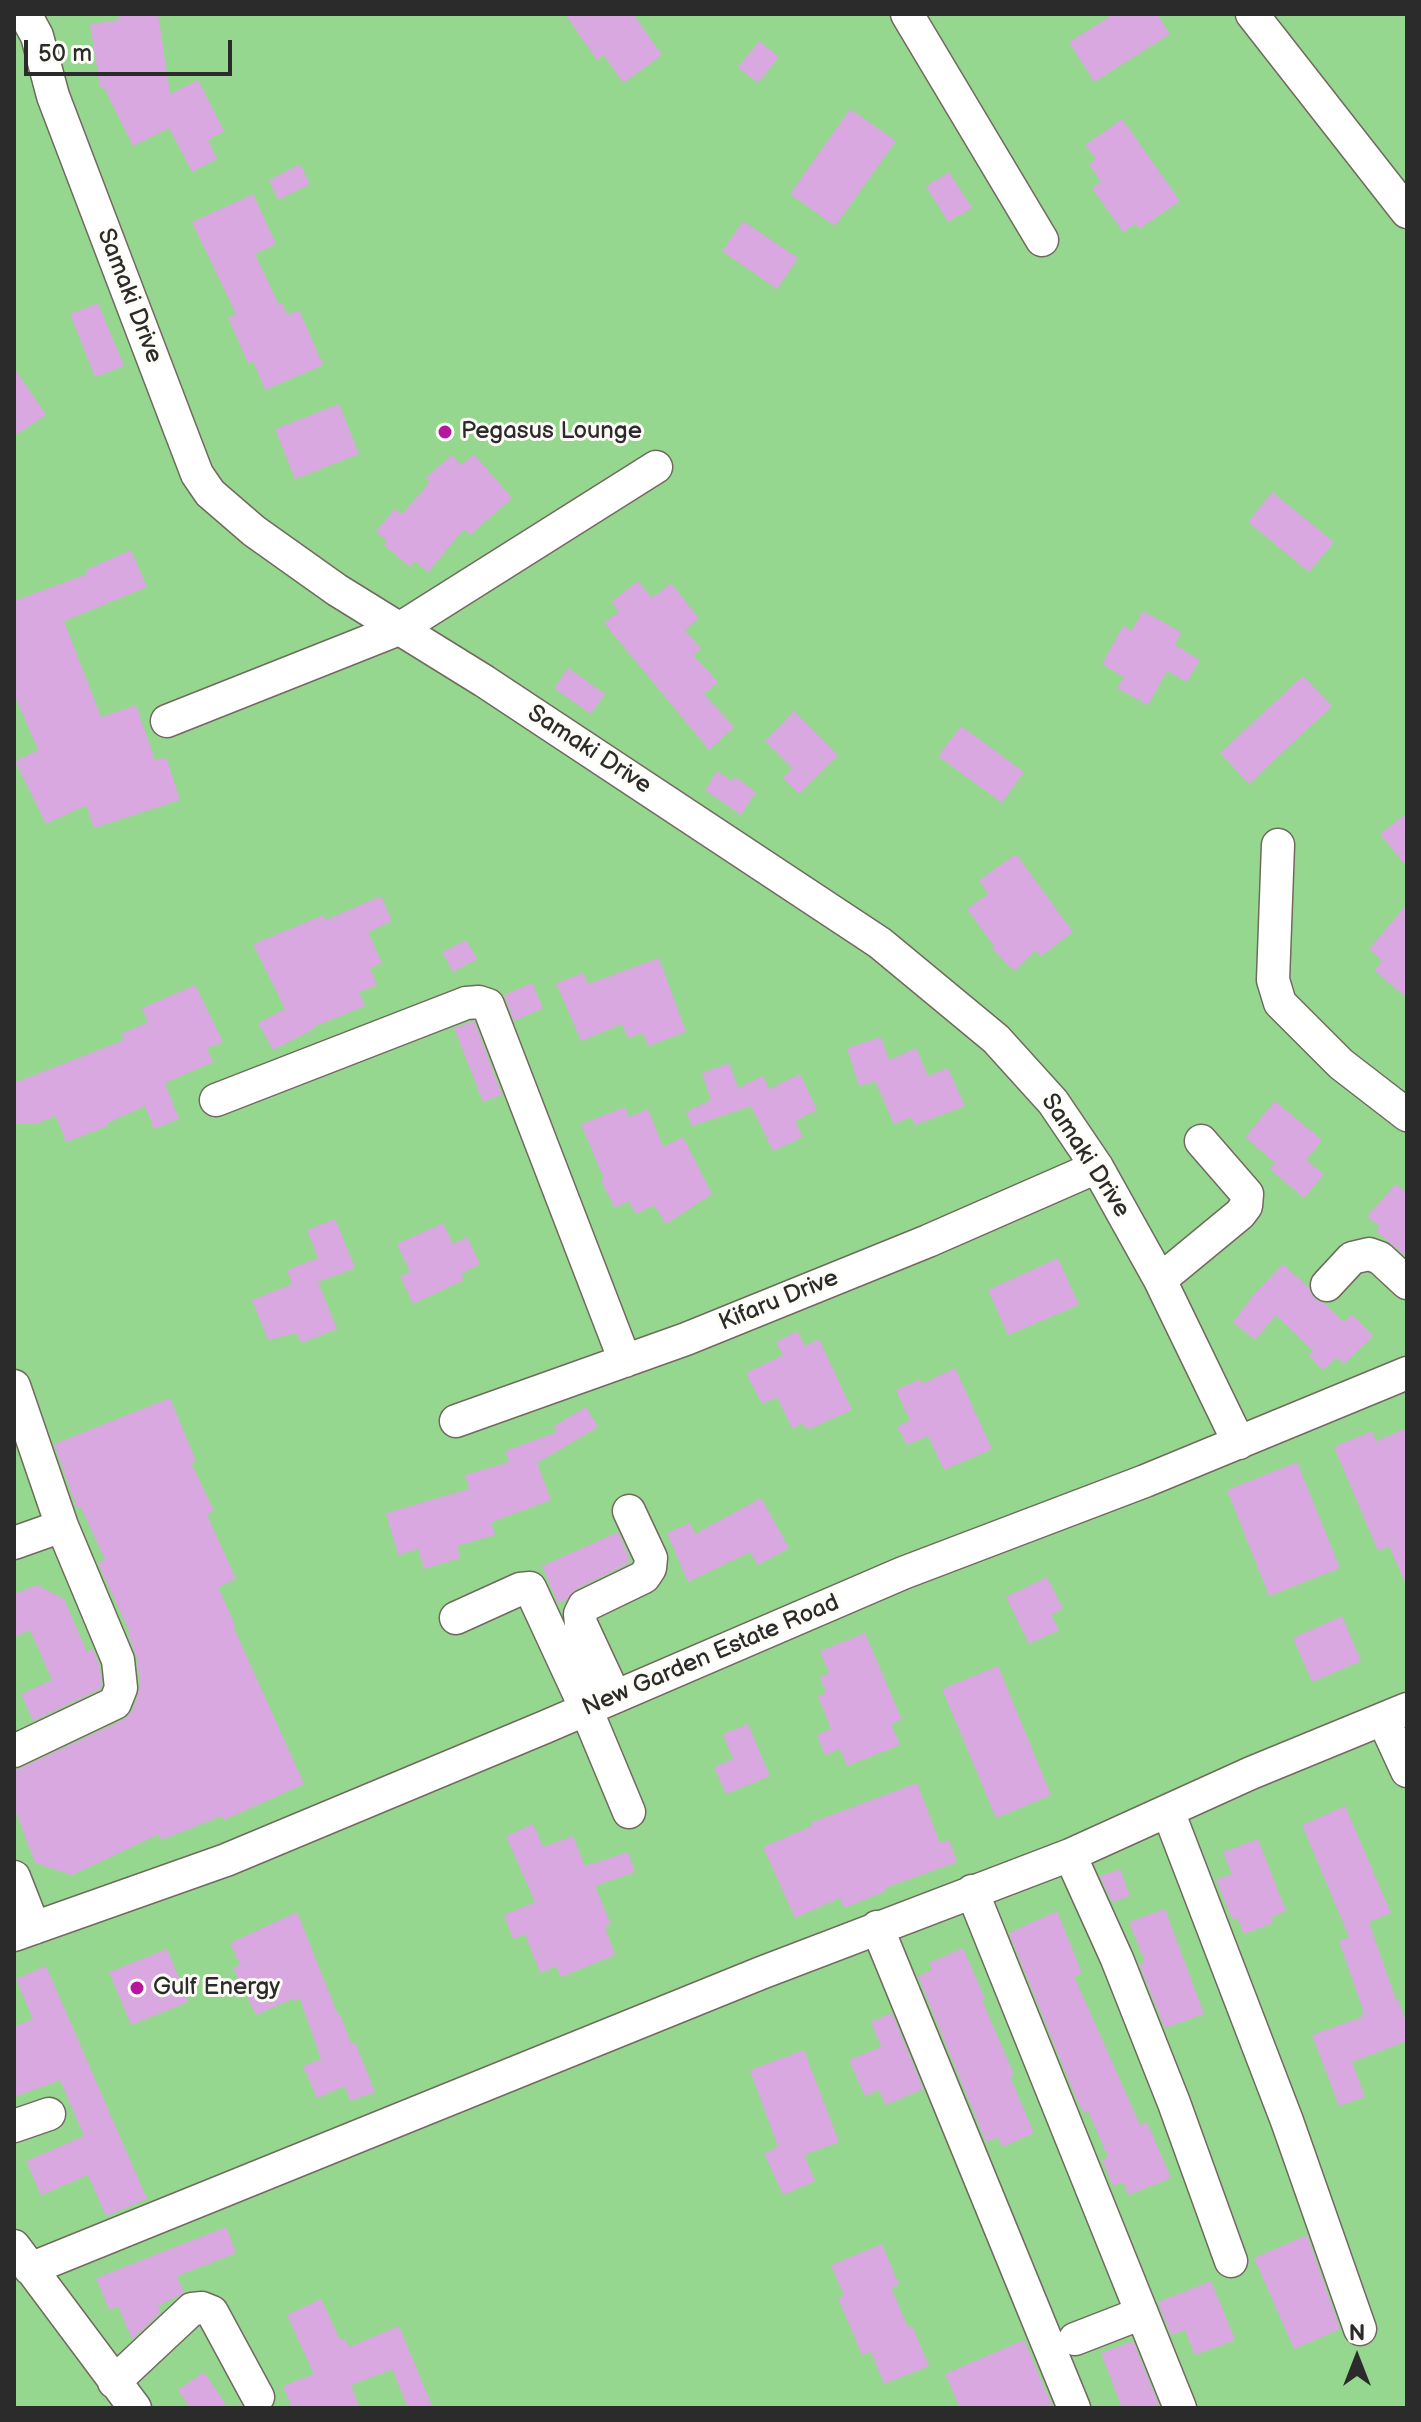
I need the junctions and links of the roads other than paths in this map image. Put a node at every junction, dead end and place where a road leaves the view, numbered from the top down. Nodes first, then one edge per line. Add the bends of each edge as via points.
1 (25, 14) edge
2 (907, 14) edge
3 (1252, 14) edge
4 (1407, 212) edge
5 (1042, 240) dead end
6 (656, 467) dead end
7 (399, 629) junction
8 (167, 721) dead end
9 (1278, 845) dead end
10 (216, 1100) dead end
11 (1407, 1115) edge
12 (1201, 1141) dead end
13 (1097, 1167) junction
14 (1160, 1280) junction
15 (1407, 1283) edge
16 (1327, 1285) dead end
17 (625, 1361) junction
18 (1407, 1373) edge
19 (14, 1386) edge
20 (456, 1421) dead end
21 (1239, 1443) junction
22 (629, 1511) dead end
23 (62, 1526) junction
24 (14, 1543) edge
25 (456, 1618) dead end
26 (600, 1703) junction
27 (1395, 1714) edge
28 (14, 1751) edge
29 (1407, 1771) edge
30 (1168, 1811) junction
31 (629, 1812) dead end
32 (1070, 1855) junction
33 (14, 1877) edge
34 (972, 1891) junction
35 (877, 1927) junction
36 (24, 1932) edge
37 (49, 2114) dead end
38 (14, 2126) edge
39 (22, 2258) edge
40 (1231, 2261) dead end
41 (1142, 2313) junction
42 (1360, 2329) dead end
43 (1075, 2339) dead end
44 (114, 2382) junction
45 (258, 2397) dead end
46 (135, 2408) edge
47 (1074, 2408) edge
48 (1180, 2408) edge

1 - 7 street, Samaki Drive via 197,474 219,503 263,538
2 - 5 street
3 - 4 street
6 - 7 street
7 - 8 street
7 - 13 street, Samaki Drive via 880,943 996,1039 1053,1102
9 - 11 street via 1273,980 1280,1003 1341,1064
10 - 17 street via 466,1003 488,1005
12 - 14 street via 1247,1194 1246,1206
13 - 14 street, Samaki Drive
13 - 17 street, Kifaru Drive via 914,1247
14 - 21 street, Samaki Drive
15 - 16 street via 1369,1254 1352,1258
17 - 20 street, Kifaru Drive
18 - 21 street, New Garden Estate Road
19 - 23 street
21 - 26 street, New Garden Estate Road via 903,1573
22 - 26 street via 651,1558 650,1568 644,1577 584,1606 580,1614
23 - 24 street
23 - 28 street via 118,1660 121,1688 115,1703
25 - 26 street via 530,1588
26 - 31 street
26 - 36 street, New Garden Estate Road via 226,1860
27 - 29 street
27 - 30 street
30 - 32 street
30 - 42 street
32 - 34 street
32 - 40 street via 1117,1959
33 - 36 street
34 - 35 street
34 - 41 street
35 - 39 street
35 - 47 street
37 - 38 street
39 - 44 street
41 - 43 street
41 - 48 street
44 - 45 street via 192,2309 202,2308 212,2312
44 - 46 street

